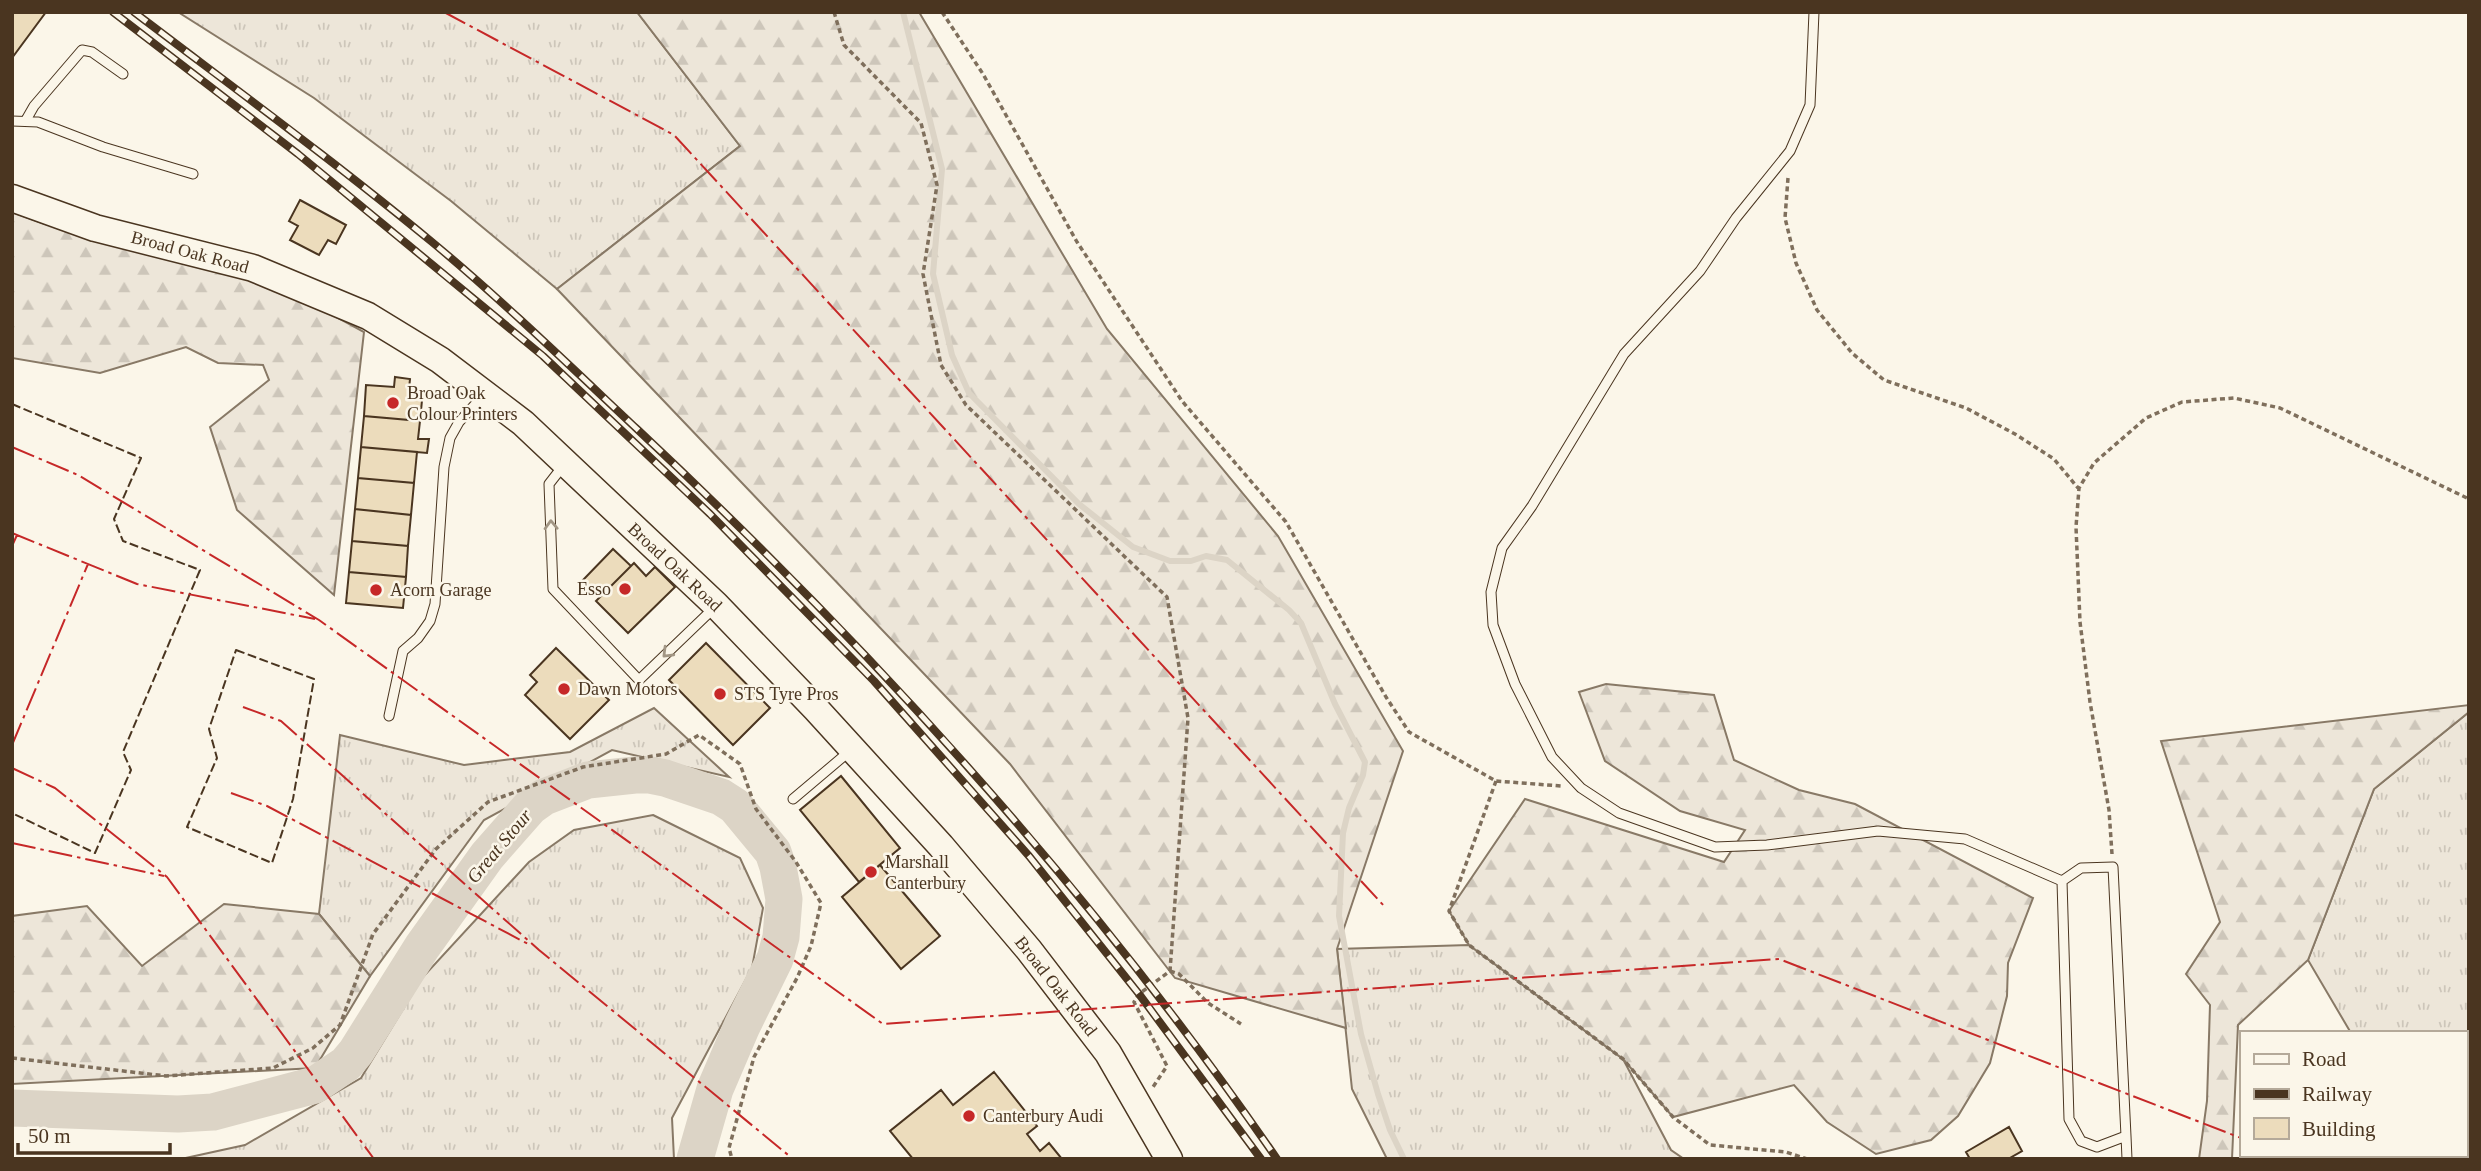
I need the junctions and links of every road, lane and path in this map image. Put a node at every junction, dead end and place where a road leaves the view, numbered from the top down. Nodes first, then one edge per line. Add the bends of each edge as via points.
1 (834, 12) edge
2 (942, 12) edge
3 (1814, 12) edge
4 (123, 74) dead end
5 (26, 120) junction
6 (12, 121) edge
7 (1790, 151) junction
8 (193, 174) dead end
9 (12, 198) edge
10 (485, 393) junction
11 (565, 464) junction
12 (2078, 488) junction
13 (2469, 499) edge
14 (716, 606) junction
15 (389, 716) dead end
16 (853, 749) junction
17 (1496, 781) junction
18 (1580, 788) junction
19 (793, 799) dead end
20 (2113, 867) junction
21 (2062, 881) junction
22 (1170, 971) junction
23 (1241, 1024) dead end
24 (12, 1058) edge
25 (1141, 1106) junction
26 (2126, 1136) junction
27 (732, 1159) edge
28 (1169, 1159) edge
29 (1807, 1159) edge
30 (2127, 1159) edge

1 - 22 path via 844,45 921,123 937,185 923,274 942,365 966,405 1167,597 1188,718
2 - 17 path via 983,74 1077,242 1182,401 1286,522 1409,732
3 - 7 lane via 1810,105
4 - 5 lane via 82,50
5 - 6 lane
5 - 8 lane
7 - 12 path via 1785,218 1796,263 1817,310 1852,353 1884,380 1966,408 2015,434 2054,459
7 - 18 lane via 1700,271 1623,354 1502,548 1491,592 1493,625 1515,684 1552,757
9 - 10 street, Broad Oak Road via 95,228 253,268 368,316
10 - 11 street, Broad Oak Road
10 - 15 lane via 450,438 435,604 430,621 403,651
11 - 14 street, Broad Oak Road
14 -> 11 lane via 639,680 554,589 549,484
12 - 13 path via 2094,463 2146,418 2182,402 2234,398 2280,408
12 - 20 path via 2080,622 2109,810
14 - 16 street, Broad Oak Road
16 - 19 lane
16 - 25 street, Broad Oak Road via 1037,959 1108,1053
17 - 18 path
17 - 29 path via 1449,911 1469,945 1623,1059 1673,1117 1710,1145 1786,1152
18 - 21 lane via 1619,813 1715,847 1878,831 1965,839
20 - 21 lane via 2081,868
20 - 26 lane
21 - 26 lane via 2069,1119 2081,1141 2097,1147
22 - 23 path
22 - 25 path via 1134,1002 1167,1066
24 - 27 path via 166,1076 273,1068 313,1048 340,1025 373,933 436,849 488,802 583,767 666,754 699,735 740,764 756,809 821,903 811,946 754,1058 729,1148
25 - 28 street, Broad Oak Road
26 - 30 lane

